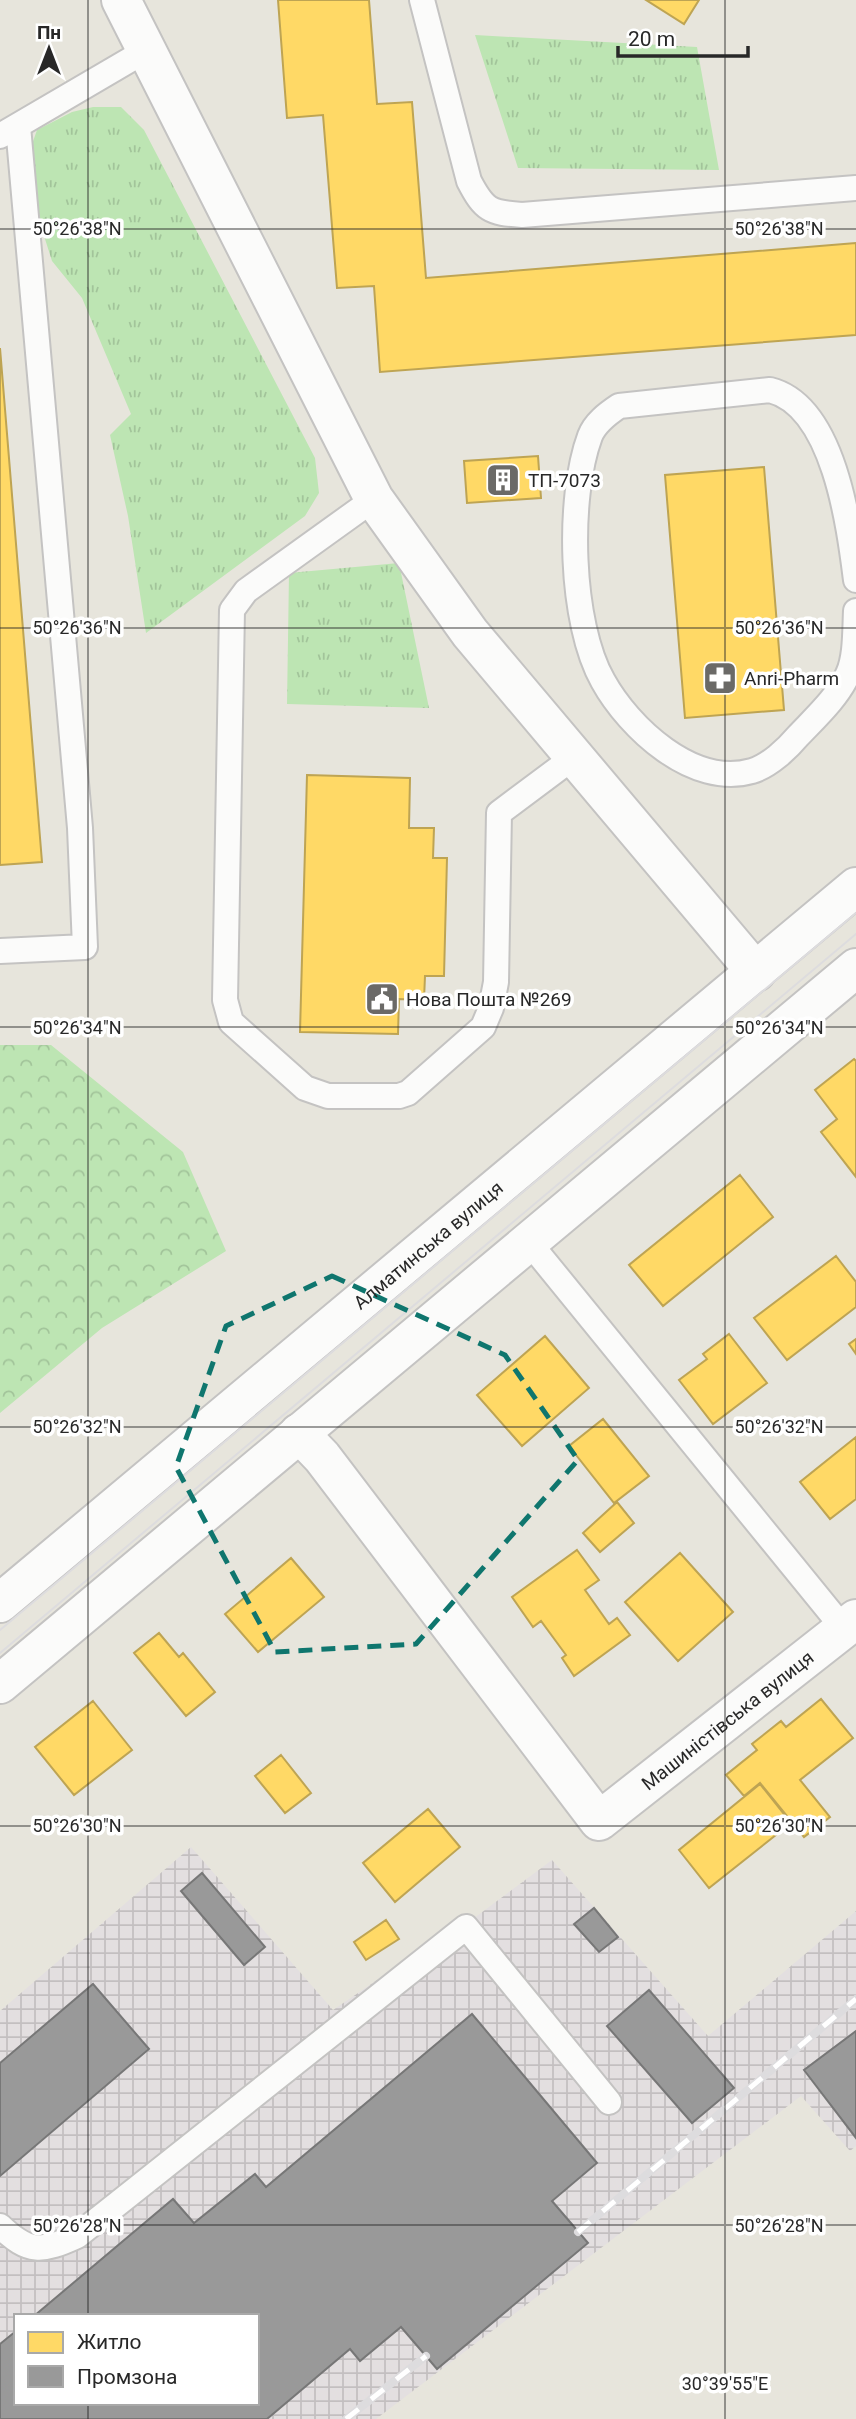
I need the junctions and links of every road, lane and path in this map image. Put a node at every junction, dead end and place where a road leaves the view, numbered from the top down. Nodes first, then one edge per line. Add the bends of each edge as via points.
1 (121, 0) edge
2 (422, 0) edge
3 (145, 51) junction
4 (9, 131) edge
5 (856, 188) edge
6 (374, 499) junction
7 (856, 580) edge
8 (856, 611) edge
9 (852, 678) edge
10 (574, 757) junction
11 (856, 887) edge
12 (0, 951) edge
13 (856, 968) edge
14 (756, 972) junction
15 (528, 1241) junction
16 (299, 1433) junction
17 (0, 1603) edge
18 (850, 1624) edge
19 (0, 1684) edge
20 (609, 2102) dead end
21 (0, 2225) edge

1 - 3 street
2 - 5 lane via 469,181 480,201 495,214
3 - 4 lane
3 - 6 street
4 - 12 lane via 79,814 85,947
6 - 10 street via 470,633
6 - 10 lane via 246,591 232,610 225,1000 231,1022 316,1094 408,1093 483,1027 491,1008 496,982 499,813
7 - 9 lane via 848,515 829,457 803,408 788,395 771,390 619,406 604,416 590,435 577,502 576,570 584,632 602,680 628,717 698,768 727,774 754,771 786,750
8 - 9 lane
10 - 14 street
11 - 14 street, Алматинська вулиця
13 - 15 street
14 - 17 street, Алматинська вулиця
15 - 16 street
15 - 18 lane
16 - 18 street, Машиністівська вулиця via 322,1457 599,1821
16 - 19 street
20 - 21 lane via 466,1927 77,2236 48,2249 19,2244

